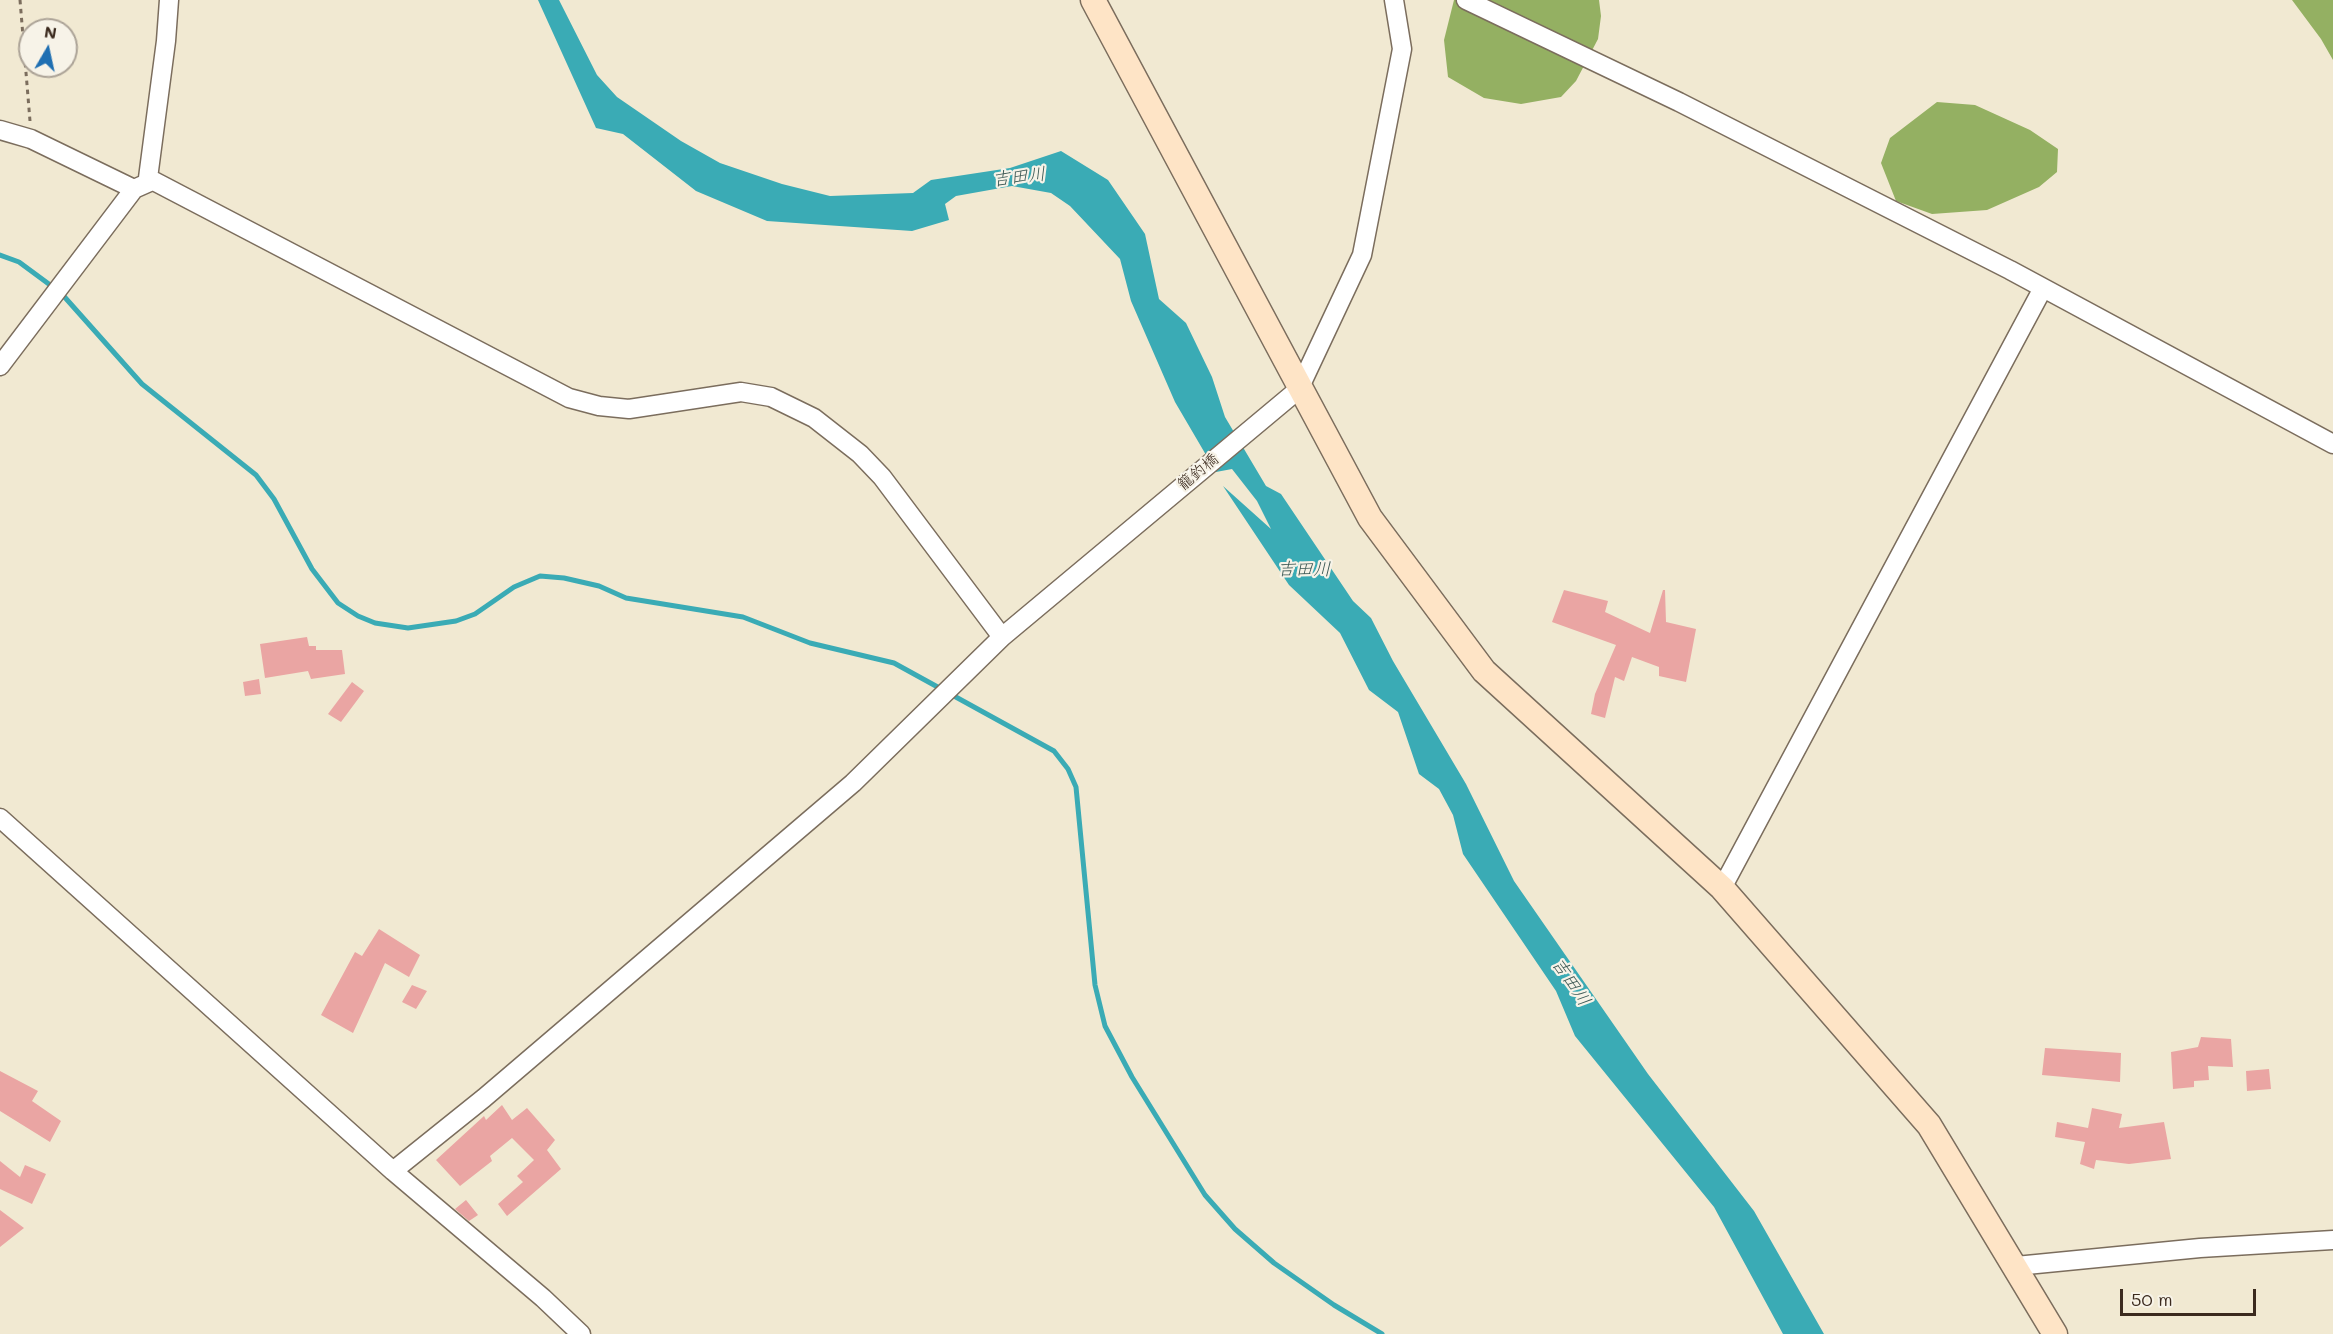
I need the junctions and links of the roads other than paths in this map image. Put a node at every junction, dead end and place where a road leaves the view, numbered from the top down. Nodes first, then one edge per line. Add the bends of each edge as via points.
1 (169, 0) edge
2 (1093, 0) edge
3 (1394, 0) edge
4 (1407, 0) edge
5 (1466, 0) edge
6 (1399, 32) junction
7 (0, 130) edge
8 (152, 181) junction
9 (134, 189) junction
10 (2043, 288) junction
11 (0, 366) edge
12 (1299, 389) junction
13 (2333, 444) edge
14 (1002, 637) junction
15 (0, 818) edge
16 (1722, 888) junction
17 (393, 1171) junction
18 (2333, 1240) edge
19 (2016, 1266) junction
20 (580, 1334) edge
21 (2055, 1334) edge

1 - 8 street via 148,173
2 - 12 street
3 - 6 street
4 - 6 street
5 - 10 street via 1679,102
6 - 12 street via 1402,49 1362,255
7 - 9 street via 31,140
8 - 9 street
8 - 14 street via 569,398 628,409 741,392 771,397 805,413 824,424 882,477
9 - 11 street
10 - 13 street
10 - 16 street
12 - 14 street, 籠釣橋
12 - 16 street via 1370,518 1484,671
14 - 17 street, 籠釣橋 via 853,783
15 - 17 street
16 - 19 street via 1929,1125
17 - 20 street
18 - 19 street
19 - 21 street

